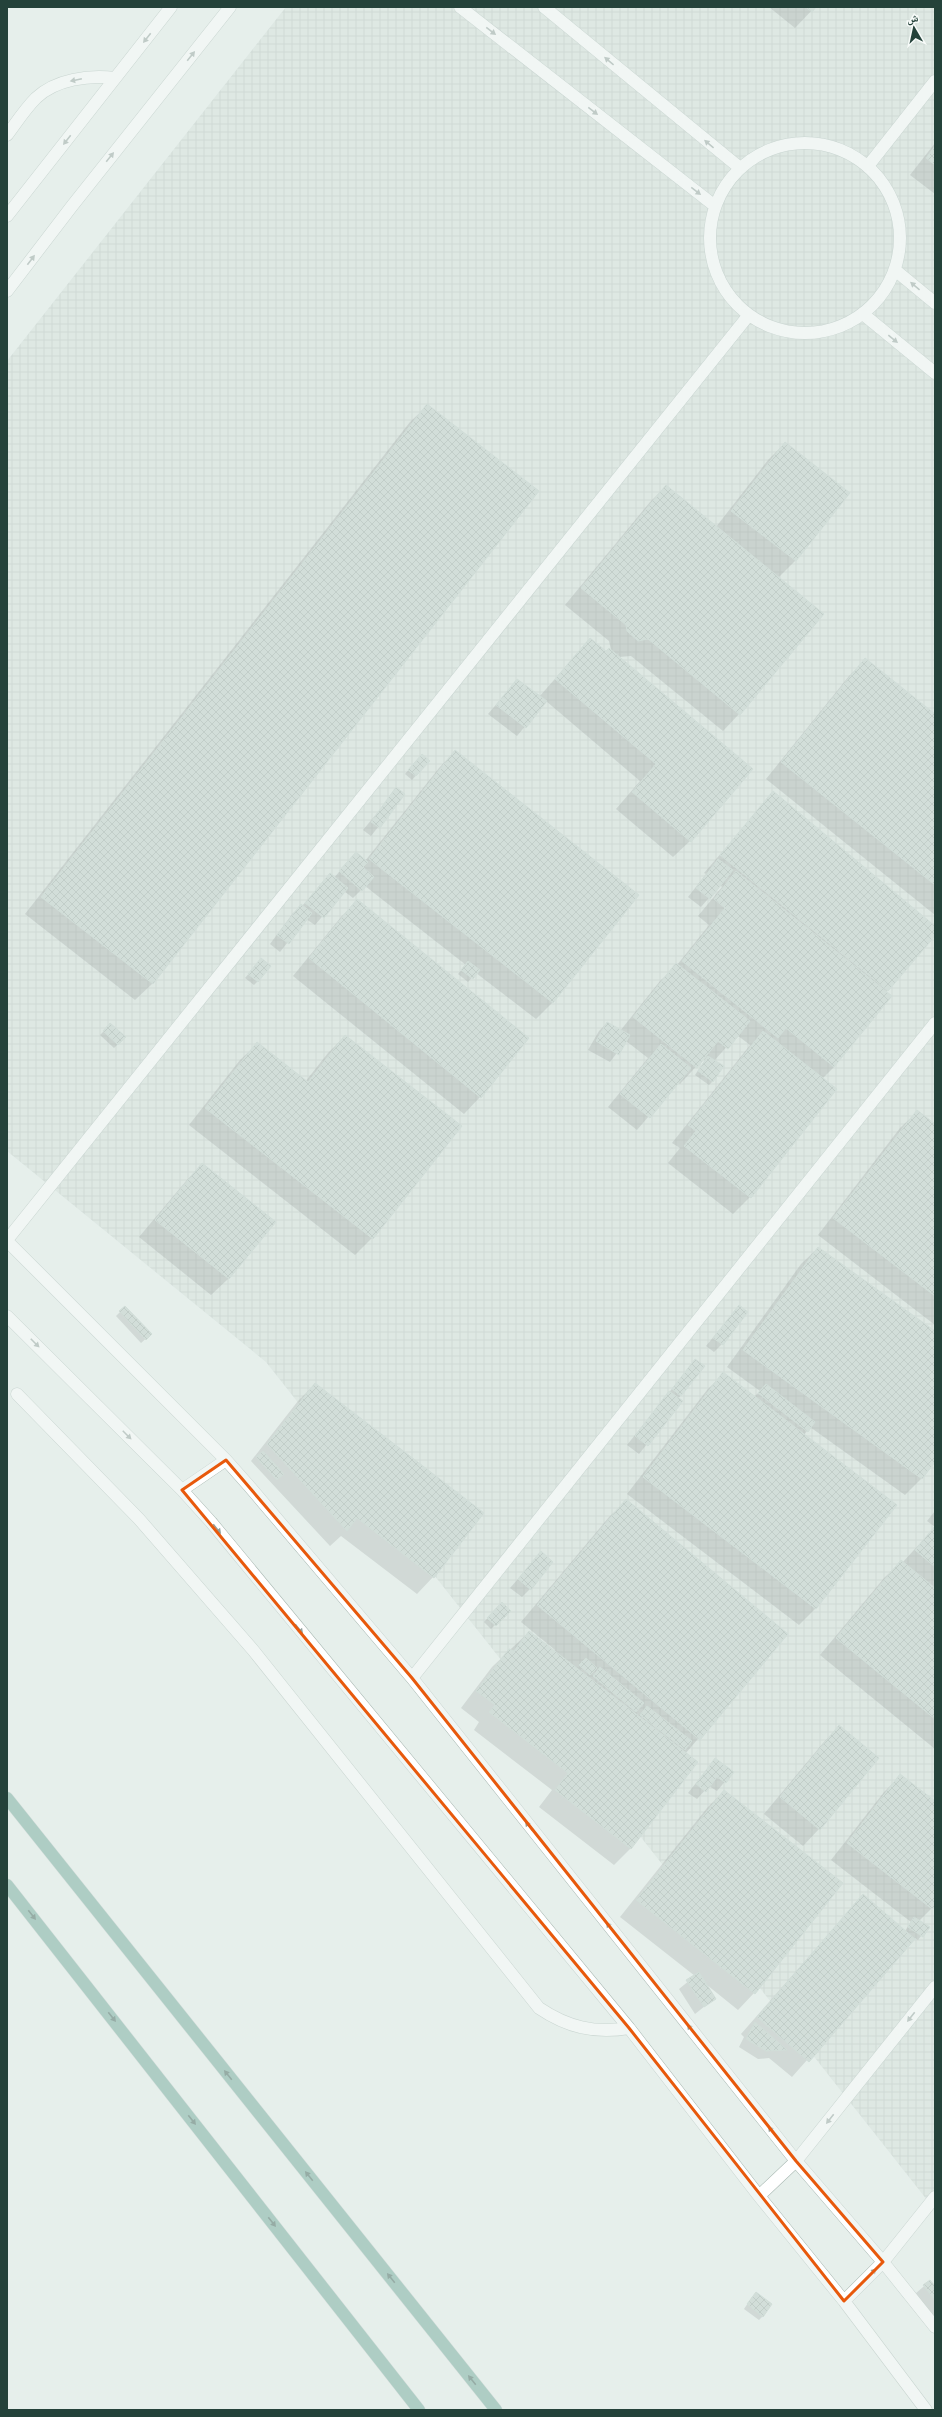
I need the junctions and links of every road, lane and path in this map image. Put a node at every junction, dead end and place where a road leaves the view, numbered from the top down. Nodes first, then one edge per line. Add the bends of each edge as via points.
1 (171, 7) edge
2 (230, 7) edge
3 (460, 7) edge
4 (544, 7) edge
5 (115, 78) junction
6 (935, 81) edge
7 (7, 135) edge
8 (868, 166) junction
9 (740, 168) junction
10 (715, 206) junction
11 (7, 216) edge
12 (895, 270) junction
13 (7, 291) edge
14 (935, 303) edge
15 (863, 314) junction
16 (748, 316) junction
17 (935, 373) edge
18 (935, 1024) edge
19 (7, 1240) edge
20 (7, 1316) edge
21 (17, 1394) dead end
22 (226, 1460) junction
23 (182, 1490) junction
24 (412, 1678) junction
25 (7, 1798) edge
26 (7, 1885) edge
27 (935, 1987) edge
28 (629, 2028) junction
29 (796, 2162) junction
30 (759, 2196) junction
31 (935, 2197) edge
32 (883, 2262) junction
33 (844, 2301) junction
34 (935, 2328) edge
35 (419, 2410) edge
36 (496, 2410) edge
37 (926, 2410) edge

1 -> 5 street
13 -> 2 street
3 -> 10 street
9 -> 4 street
5 -> 7 street via 74,80 48,90 36,98
5 -> 11 street
6 - 8 street
8 - 9 street via 841,149 810,142 778,146 749,159
8 - 12 street via 887,188 898,214 901,242
9 - 10 street via 721,191
10 - 16 street via 710,221 709,248 715,274 729,297
14 -> 12 street
12 - 15 street via 882,294
15 - 16 street via 836,328 806,334 776,329
15 -> 17 street
16 - 19 street
18 - 24 street
19 - 22 street
20 -> 23 street
21 - 28 street via 139,1519 238,1632 539,2008 566,2024 581,2028 608,2031
22 - 23 street
22 - 24 street
23 -> 28 street
29 -> 24 street
36 -> 25 main road
26 -> 35 main road
27 -> 29 street
28 - 30 street
29 - 30 street
29 - 32 street
30 - 33 street
31 - 32 street
33 -> 32 street
32 - 34 street
33 - 37 street

